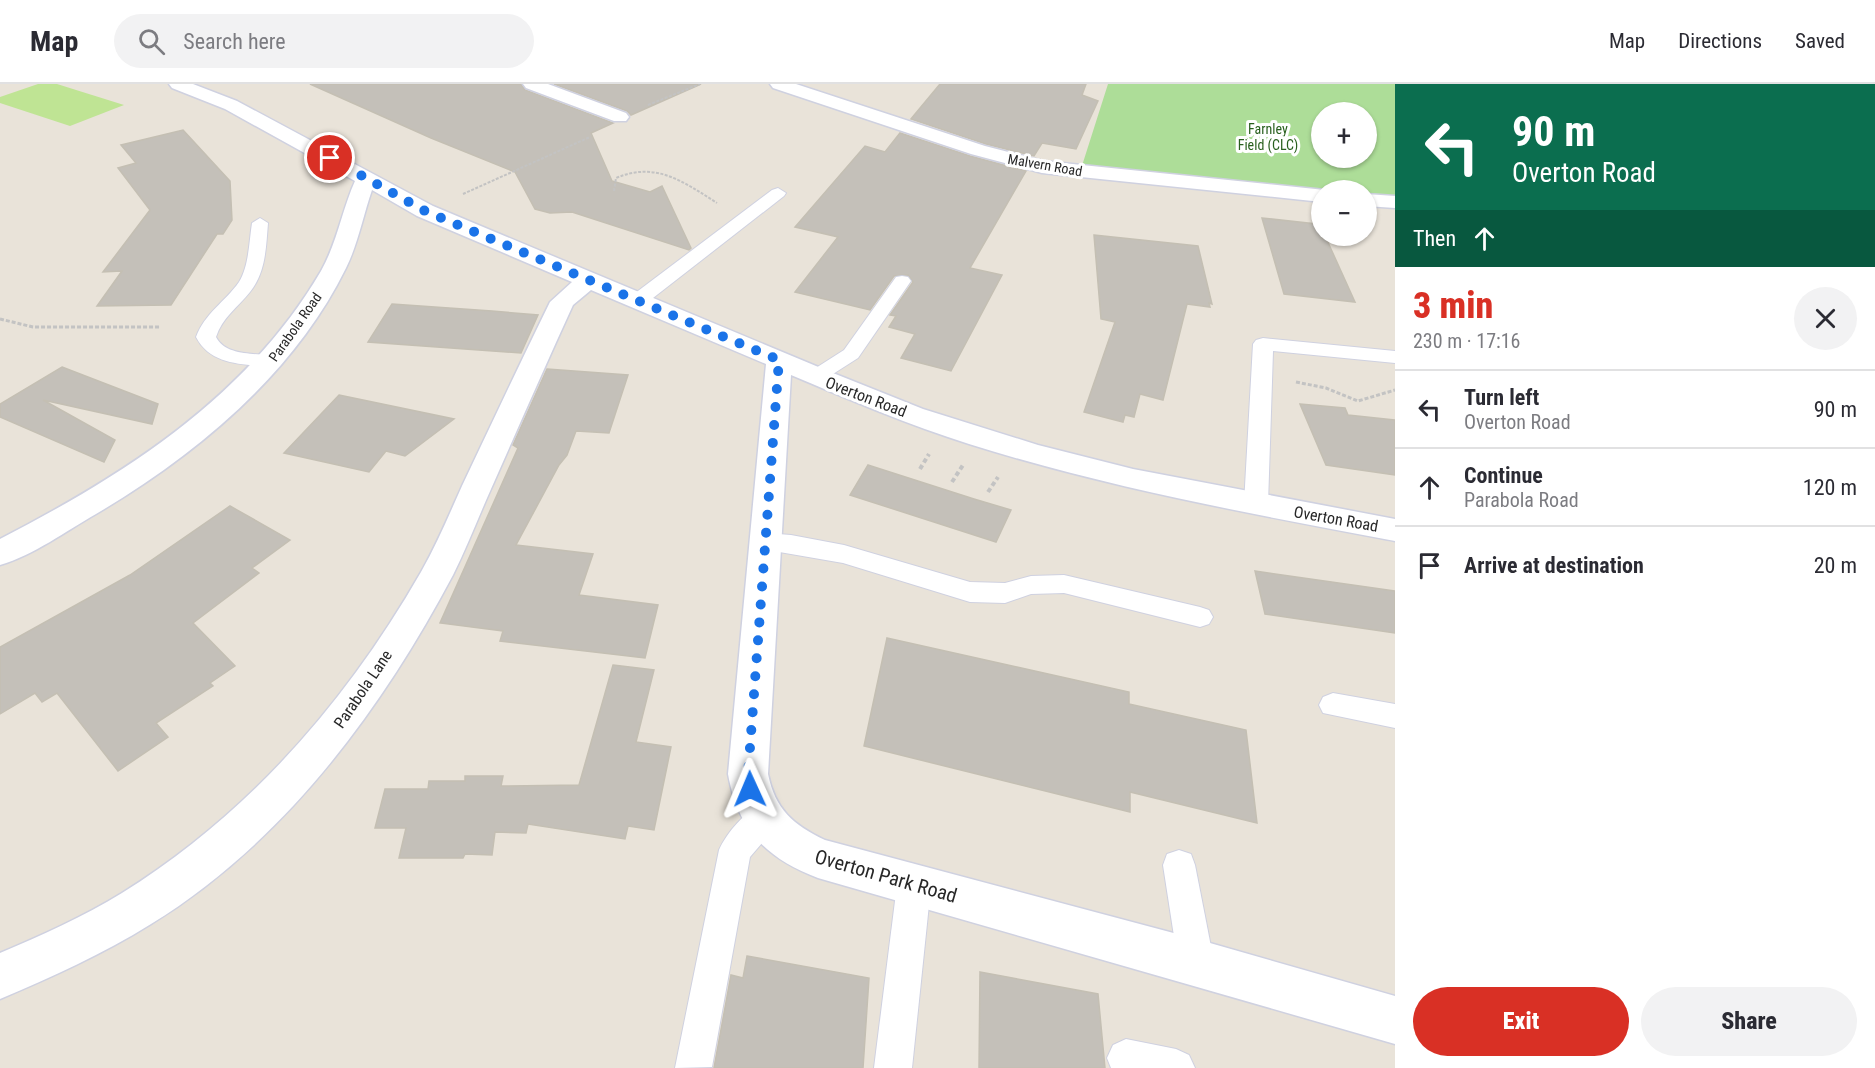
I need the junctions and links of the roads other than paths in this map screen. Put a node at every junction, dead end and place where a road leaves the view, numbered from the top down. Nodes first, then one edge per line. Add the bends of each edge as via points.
1 (178, 84) edge
2 (532, 84) edge
3 (779, 84) edge
4 (620, 117) road end
5 (366, 179) junction
6 (778, 193) dead end
7 (1311, 195) edge
8 (1377, 201) edge
9 (1395, 202) edge
10 (260, 224) dead end
11 (588, 280) junction
12 (902, 281) dead end
13 (637, 301) junction
14 (1395, 357) edge
15 (779, 360) junction
16 (272, 361) junction
17 (815, 377) junction
18 (1256, 504) junction
19 (1395, 530) edge
20 (765, 542) junction
21 (0, 553) edge
22 (1200, 617) dead end
23 (1333, 705) dead end
24 (1395, 716) edge
25 (765, 817) junction
26 (1179, 866) dead end
27 (914, 885) junction
28 (1196, 962) junction
29 (0, 976) edge
30 (1395, 1020) edge
31 (1126, 1059) dead end
32 (693, 1067) edge
33 (893, 1068) edge
34 (1176, 1068) edge

1 - 5 street via 231,105
2 - 4 street
3 - 7 street, Malvern Road via 843,97 978,150 1042,167
5 - 11 street, Overton Road via 425,211
5 - 16 street, Parabola Road via 335,266 310,310
6 - 13 lane
8 - 9 street
10 - 16 lane via 252,272 210,325 206,337 219,352
11 - 13 street, Overton Road
11 - 29 street, Parabola Lane via 562,302 436,575 341,725 269,805 140,908 84,940
12 - 17 lane via 851,354
13 - 15 street, Overton Road
14 - 18 lane via 1263,344
15 - 17 street, Overton Road
15 - 20 street, Overton Park Road
16 - 21 street, Parabola Road via 178,445 92,502
17 - 18 street, Overton Road via 921,418 1016,448 1122,477
18 - 19 street, Overton Road
20 - 22 lane via 844,554 970,592 1005,593 1031,585 1064,584
20 - 25 street, Overton Park Road via 748,774 755,803
23 - 24 lane
25 - 27 street, Overton Park Road via 776,834 791,846 818,858
25 - 32 lane via 735,850
26 - 28 lane
27 - 28 street, Overton Park Road
27 - 33 lane
28 - 30 street, Overton Park Road
31 - 34 lane

